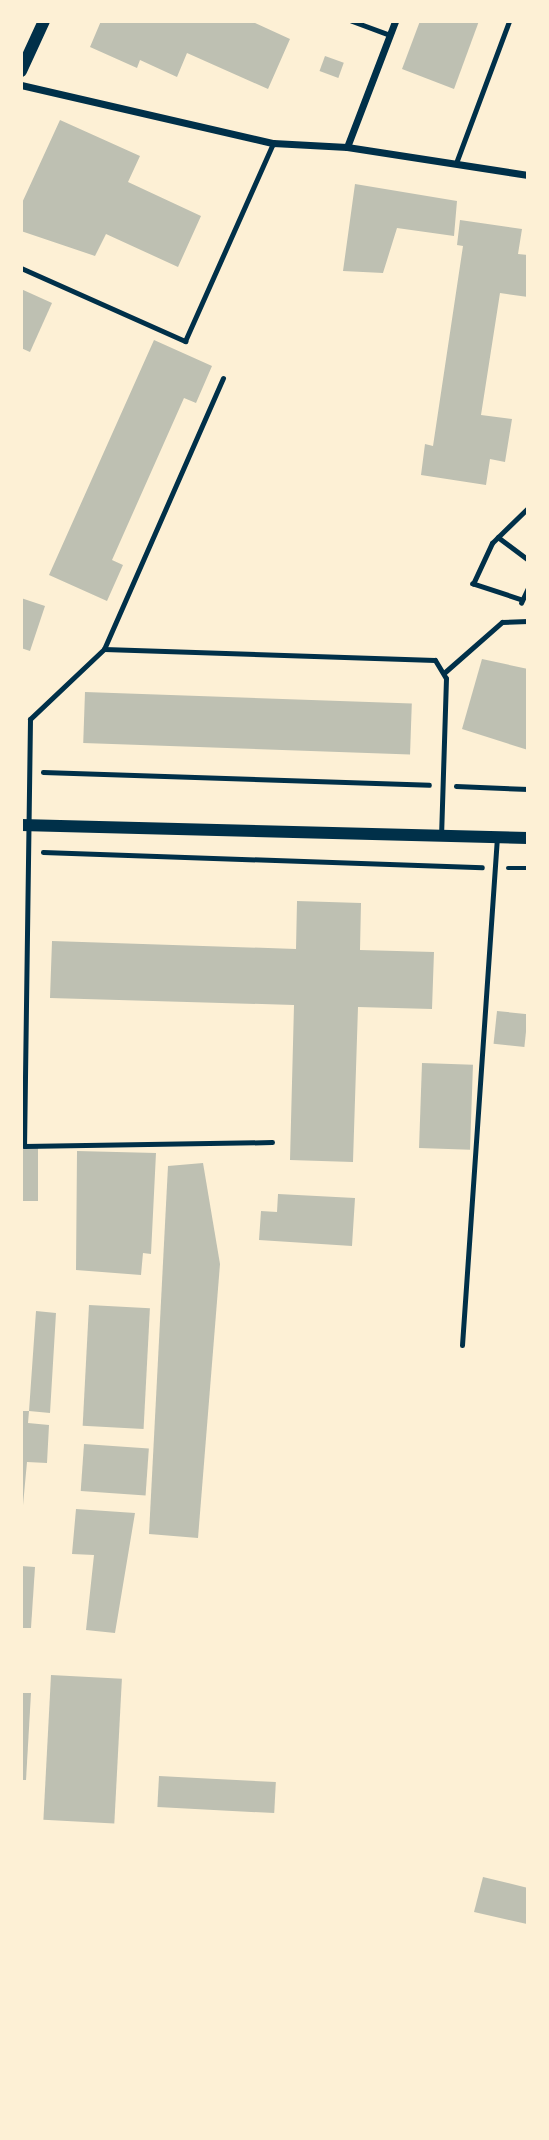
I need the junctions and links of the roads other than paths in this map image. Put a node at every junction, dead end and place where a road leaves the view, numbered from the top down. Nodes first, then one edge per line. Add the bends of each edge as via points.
1 (44, 21) edge
2 (352, 21) edge
3 (395, 21) edge
4 (509, 21) edge
5 (390, 35) junction
6 (21, 71) edge
7 (21, 85) edge
8 (273, 143) junction
9 (346, 146) junction
10 (456, 163) junction
11 (528, 175) edge
12 (21, 268) edge
13 (223, 378) dead end
14 (528, 621) edge
15 (104, 649) junction
16 (445, 672) junction
17 (27, 825) edge
18 (440, 836) junction
19 (497, 837) junction
20 (528, 838) edge
21 (272, 1142) dead end
22 (462, 1345) dead end

1 - 6 street
2 - 5 lane
3 - 5 street
4 - 10 lane
5 - 9 street
7 - 8 street
8 - 9 street
8 - 12 lane via 185,341
9 - 10 street
10 - 11 street
13 - 15 lane
14 - 16 lane via 502,622
15 - 16 lane via 428,657
15 - 17 lane via 30,719
16 - 18 lane
17 - 18 street
17 - 21 lane via 32,852 23,1146
18 - 19 street
19 - 20 street
19 - 22 lane

